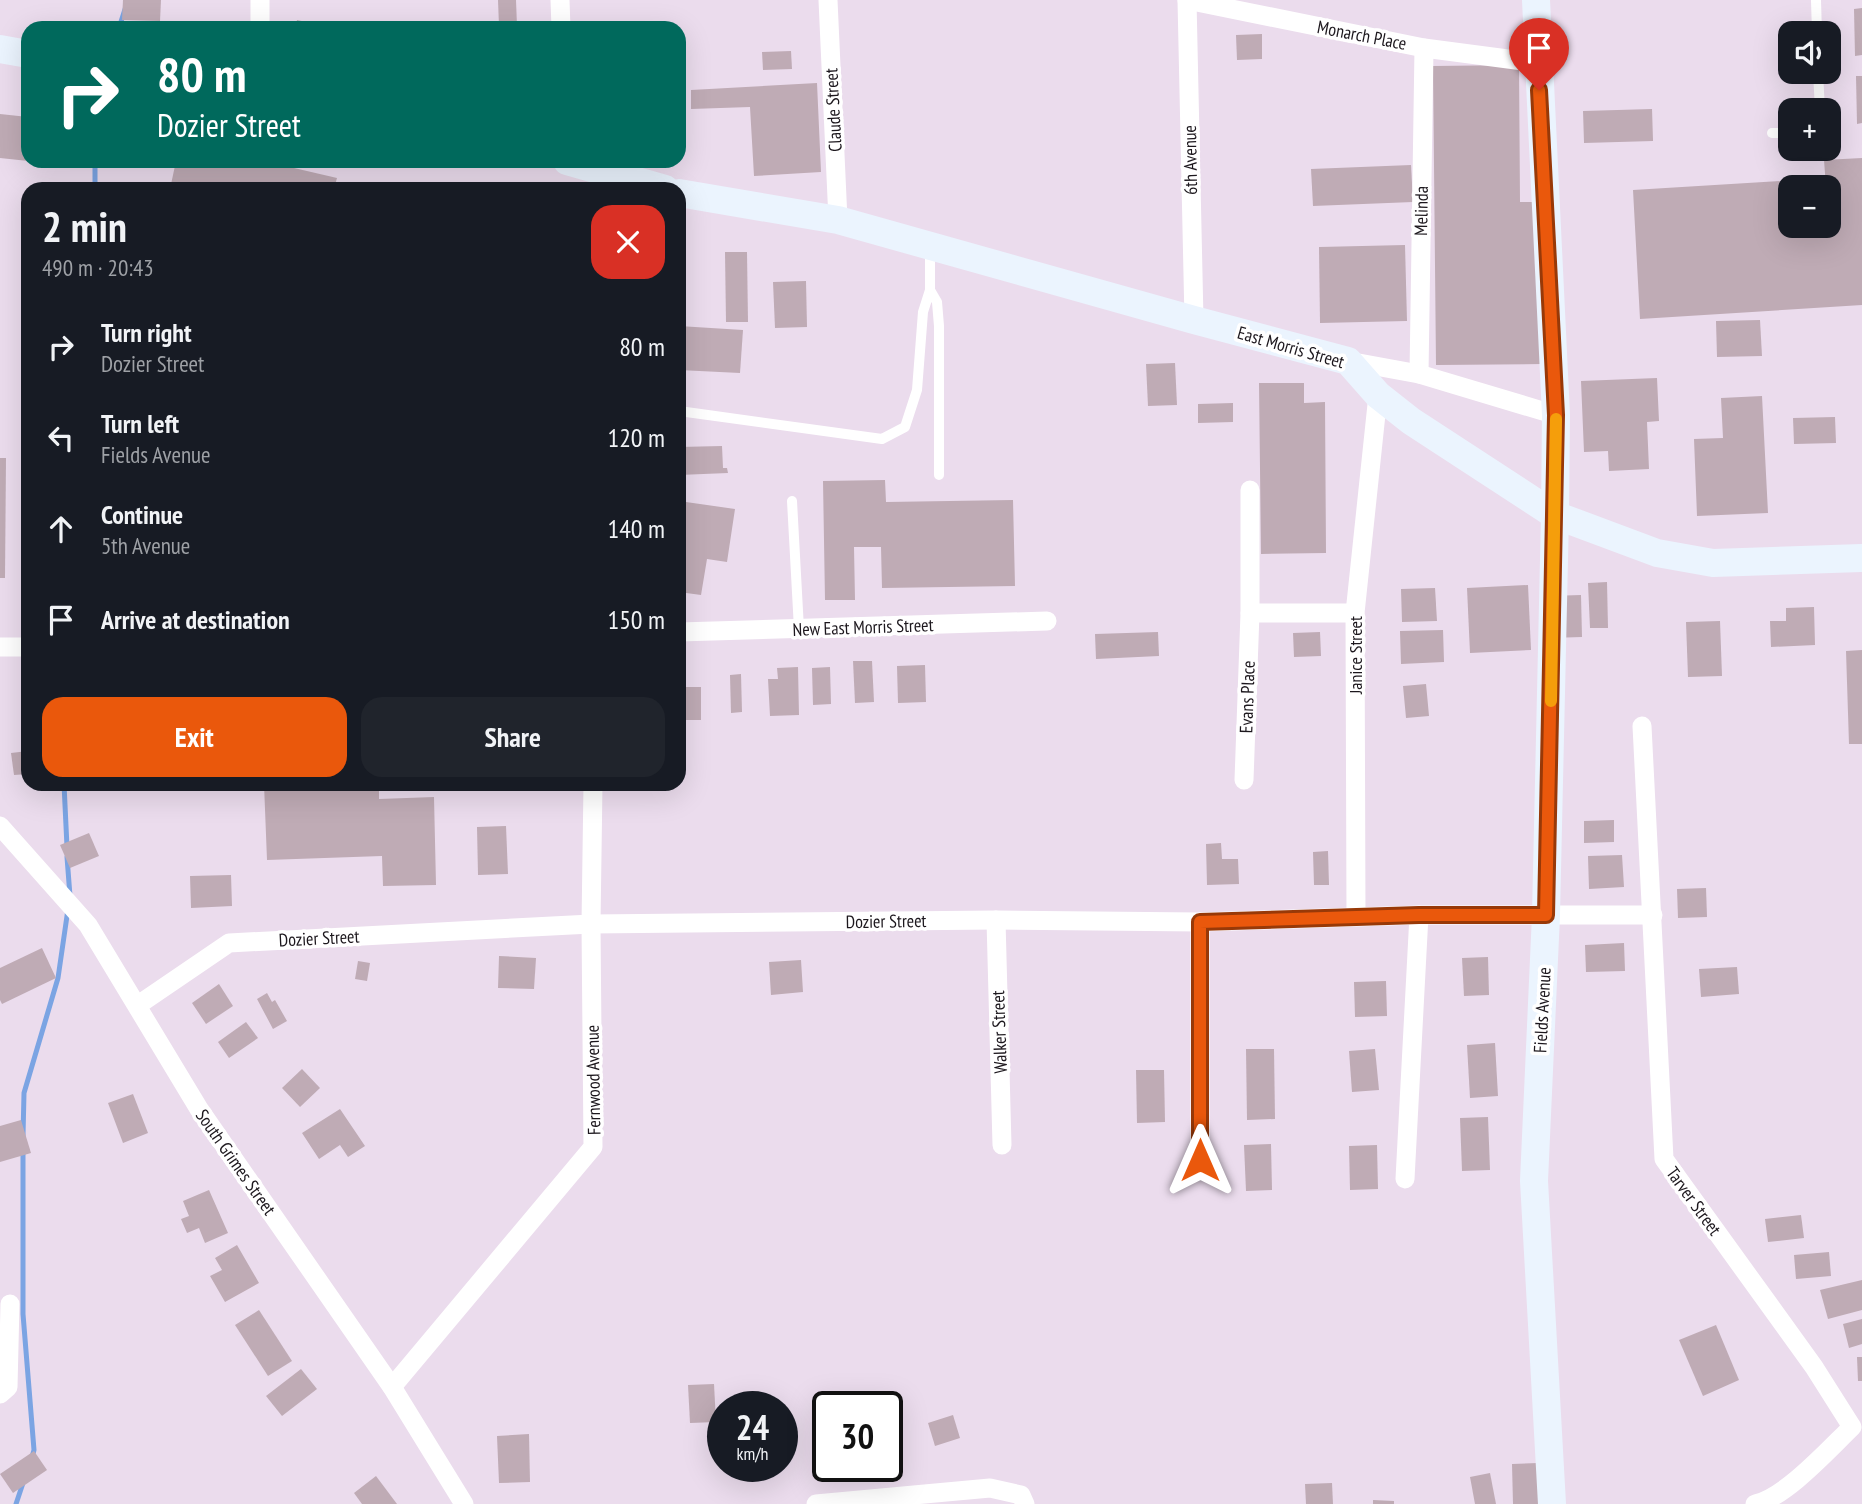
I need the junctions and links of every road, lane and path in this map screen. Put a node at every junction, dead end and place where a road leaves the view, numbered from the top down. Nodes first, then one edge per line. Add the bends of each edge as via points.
1 (260, 0) edge
2 (560, 0) edge
3 (828, 0) edge
4 (1187, 0) edge
5 (1536, 0) edge
6 (1816, 0) edge
7 (260, 21) edge
8 (561, 21) edge
9 (1817, 21) edge
10 (0, 48) edge
11 (1424, 48) junction
12 (21, 52) edge
13 (1538, 63) junction
14 (1772, 133) dead end
15 (1778, 133) edge
16 (592, 168) edge
17 (641, 182) edge
18 (686, 194) edge
19 (838, 220) junction
20 (930, 246) junction
21 (930, 290) junction
22 (1194, 320) junction
23 (1348, 361) junction
24 (1419, 374) junction
25 (1378, 395) junction
26 (686, 412) edge
27 (1556, 415) junction
28 (939, 475) dead end
29 (1250, 490) dead end
30 (792, 501) dead end
31 (1555, 515) junction
32 (1862, 558) edge
33 (1250, 613) junction
34 (1355, 613) junction
35 (1047, 621) dead end
36 (799, 629) junction
37 (686, 632) edge
38 (0, 647) edge
39 (21, 647) edge
40 (1642, 726) dead end
41 (1244, 780) dead end
42 (593, 791) edge
43 (0, 826) edge
44 (1419, 915) junction
45 (1546, 915) junction
46 (1653, 915) junction
47 (1356, 916) junction
48 (996, 920) junction
49 (1200, 922) junction
50 (591, 924) junction
51 (138, 1005) junction
52 (1002, 1145) dead end
53 (1200, 1160) dead end
54 (1405, 1180) dead end
55 (10, 1304) dead end
56 (393, 1387) junction
57 (0, 1394) edge
58 (1857, 1427) edge
59 (464, 1504) edge
60 (816, 1504) edge
61 (1025, 1504) edge
62 (1552, 1504) edge
63 (1755, 1504) edge

1 - 7 street
2 - 8 street
3 - 19 street, Claude Street
4 - 11 street, Monarch Place
4 - 22 street, 6th Avenue
5 - 13 street, Fields Avenue
6 - 9 lane
10 - 12 street
11 - 13 street, Monarch Place
11 - 24 street, Melinda
13 - 27 street, Fields Avenue
14 - 15 lane
16 - 17 street
18 - 19 street, East Morris Street
19 - 20 street, East Morris Street
20 - 21 lane
20 - 22 street, East Morris Street
21 - 26 lane via 923,312 917,390 905,427 882,439
21 - 28 lane via 937,302 939,326
22 - 23 street, East Morris Street
23 - 24 street
23 - 25 street, East Morris Street
24 - 27 street
25 - 31 street, East Morris Street
25 - 34 street, Janice Street
27 - 31 street, Fields Avenue
29 - 33 street, Evans Place
30 - 36 lane
31 - 32 street, East Morris Street via 1657,553 1713,563
31 - 45 street, Fields Avenue
33 - 34 street
33 - 41 street, Evans Place
34 - 47 street, Janice Street
35 - 36 street, New East Morris Street
36 - 37 street, New East Morris Street
38 - 39 street
40 - 46 street, Tarver Street
42 - 50 street, Fernwood Avenue
43 - 51 street, South Grimes Street via 88,925
44 - 45 street, Dozier Street
44 - 47 street, Dozier Street
44 - 54 street
45 - 46 street, Dozier Street
45 - 62 street, Fields Avenue via 1534,1181
46 - 58 street, Tarver Street via 1664,1160
47 - 49 street, Dozier Street
48 - 49 street, Dozier Street
48 - 50 street, Dozier Street
48 - 52 street, Walker Street
49 - 53 street
50 - 51 street, Dozier Street via 229,943
50 - 56 street, Fernwood Avenue via 593,1147
51 - 56 street, South Grimes Street via 199,1110
55 - 57 street via 8,1387
56 - 59 street, South Grimes Street
58 - 63 street, Tarver Street via 1766,1502
60 - 61 street via 990,1489 1021,1495

